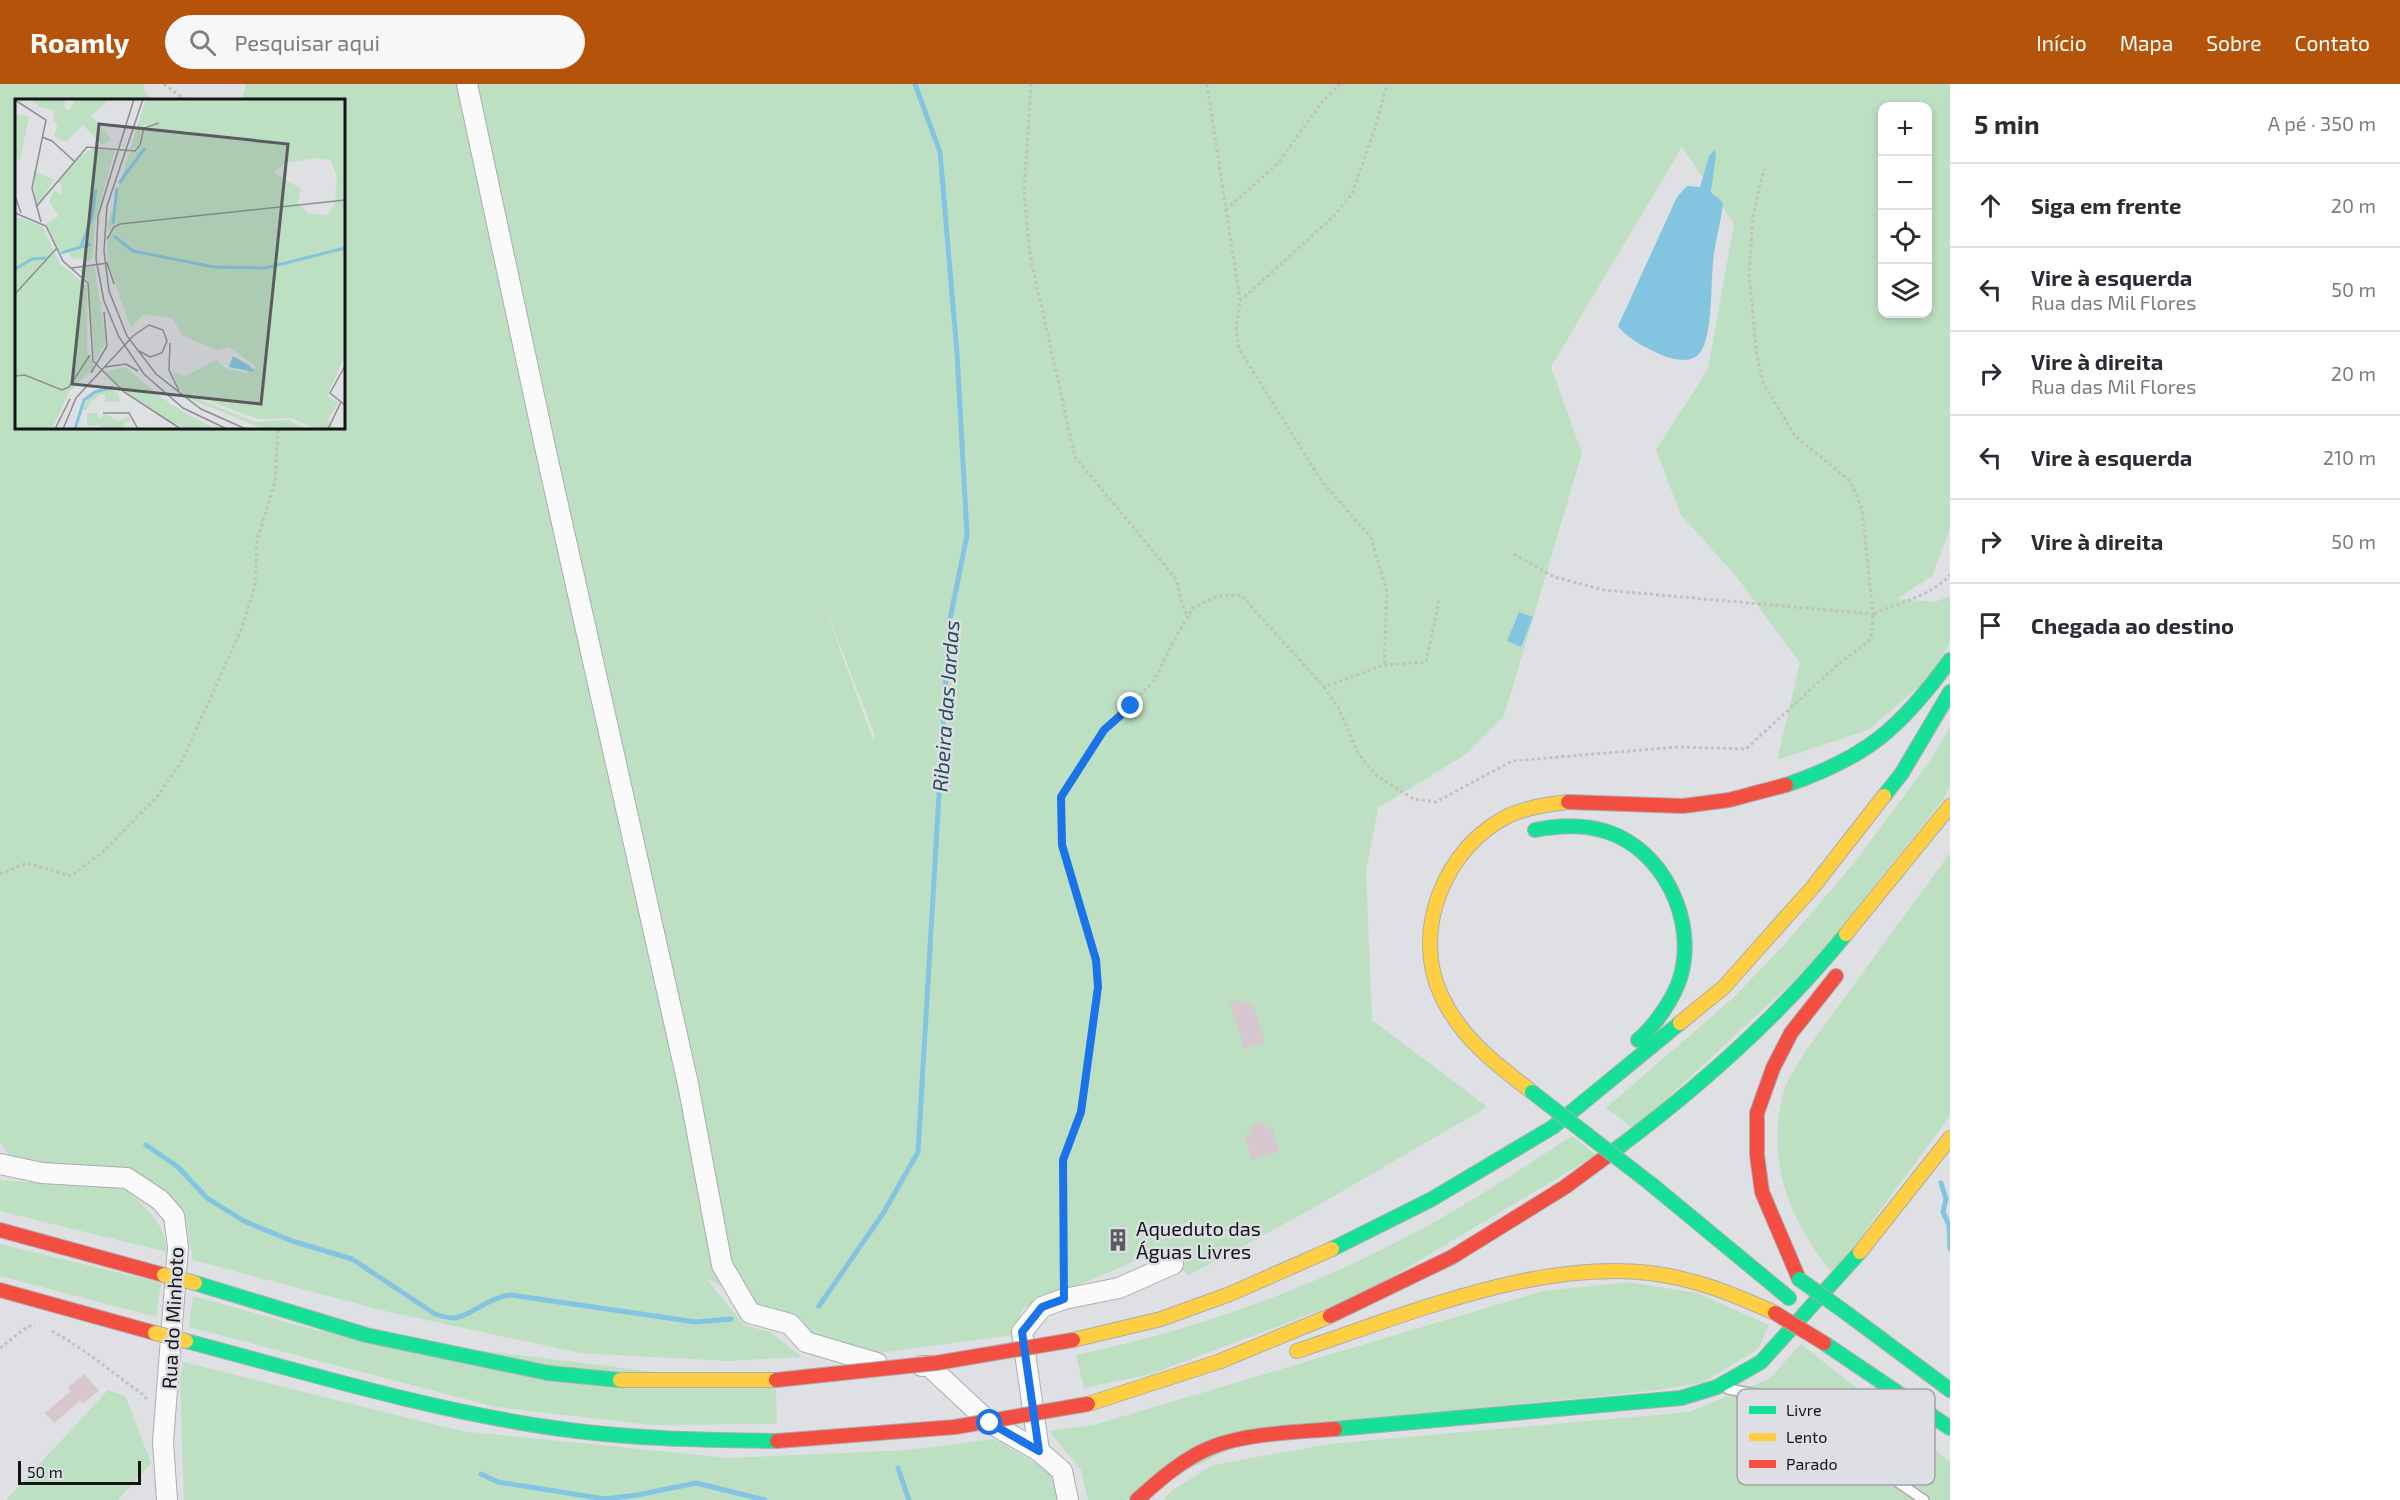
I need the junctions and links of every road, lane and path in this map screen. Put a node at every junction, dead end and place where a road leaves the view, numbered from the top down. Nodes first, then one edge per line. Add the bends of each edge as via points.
1 (164, 84) edge
2 (467, 84) edge
3 (1031, 84) edge
4 (1207, 84) edge
5 (1340, 84) edge
6 (1386, 84) edge
7 (184, 99) edge
8 (1764, 169) dead end
9 (1226, 210) junction
10 (1240, 301) junction
11 (278, 429) edge
12 (1514, 554) dead end
13 (1950, 575) edge
14 (1439, 601) dead end
15 (1873, 614) junction
16 (1188, 617) junction
17 (1950, 660) edge
18 (1384, 665) junction
19 (1324, 687) junction
20 (1950, 692) edge
21 (1947, 811) edge
22 (1519, 836) dead end
23 (1916, 870) dead end
24 (0, 874) edge
25 (1841, 969) dead end
26 (1562, 1096) dead end
27 (1589, 1118) dead end
28 (1607, 1132) dead end
29 (1950, 1138) edge
30 (1508, 1153) junction
31 (1635, 1153) dead end
32 (0, 1164) edge
33 (0, 1230) edge
34 (1772, 1258) dead end
35 (1173, 1264) dead end
36 (1799, 1279) junction
37 (0, 1290) edge
38 (1064, 1299) junction
39 (1816, 1318) dead end
40 (41, 1325) dead end
41 (50, 1330) dead end
42 (1843, 1338) dead end
43 (0, 1348) edge
44 (1287, 1354) dead end
45 (1233, 1371) dead end
46 (1717, 1387) junction
47 (1892, 1389) edge
48 (1903, 1389) edge
49 (1950, 1390) edge
50 (1737, 1391) edge
51 (1095, 1402) junction
52 (150, 1406) dead end
53 (1935, 1416) edge
54 (1935, 1418) edge
55 (1948, 1427) edge
56 (1039, 1451) junction
57 (1902, 1485) edge
58 (167, 1500) edge
59 (1068, 1500) edge
60 (1137, 1500) edge
61 (1924, 1500) edge

1 - 7 path
2 - 56 street via 688,1084 722,1265 750,1313 790,1324 806,1342 874,1363 929,1366 990,1423
3 - 16 path via 1024,192 1029,255 1075,458 1176,579
4 - 9 path
5 - 9 path via 1322,102 1278,163
6 - 10 path via 1353,194
8 - 15 path via 1752,216 1749,275 1756,356 1763,383 1795,436 1850,481 1862,510
9 - 10 path
10 - 18 path via 1236,328 1239,349 1321,480 1371,538 1387,592
11 - 24 path via 275,482 257,540 255,585 243,625 183,759 157,797 104,851 71,876 27,863
12 - 15 path via 1554,577 1604,590
13 - 15 path via 1920,595
14 - 18 path via 1426,662
15 - 19 path via 1871,639 1746,749 1678,747 1512,761 1436,802 1414,799 1377,776 1358,753 1339,709
16 - 19 path via 1193,608 1217,596 1241,595
16 - 38 path via 1154,681 1104,730 1061,797 1062,845 1096,960 1098,987 1081,1112 1063,1160
17 - 39 main road, bridge via 1922,699 1878,741 1810,778 1772,792 1720,802 1660,806 1604,802 1549,805 1516,813 1462,852 1443,881 1432,914 1429,946 1435,982 1453,1018 1480,1051
18 - 19 path
20 - 30 main road via 1895,782 1813,887 1724,987 1553,1127
21 - 23 main road via 1932,846
21 - 51 main road via 1816,971 1745,1042 1656,1119 1565,1187 1452,1257 1307,1327 1218,1362
22 - 30 main road via 1558,825 1587,827 1619,836 1646,855 1666,877 1680,909 1686,939 1683,971 1672,997 1642,1037
25 - 36 main road via 1791,1033 1757,1113 1756,1155 1762,1192
26 - 27 main road
28 - 31 main road
29 - 46 main road via 1847,1268 1761,1362
30 - 33 main road, bridge via 1411,1210 1309,1260 1161,1319 1073,1340 947,1361 776,1380 604,1379 548,1372 366,1335
32 - 58 street, Rua do Minhoto via 42,1173 127,1178 160,1200 174,1216 178,1247 163,1442
34 - 36 main road
35 - 38 street via 1119,1288
36 - 49 main road, bridge
37 - 51 main road, bridge via 434,1406 524,1424 620,1436 777,1441 955,1427
38 - 56 street via 1042,1307 1022,1332
40 - 43 path via 28,1326
41 - 52 path via 76,1343 145,1396
42 - 48 main road
44 - 47 main road, bridge via 1481,1292 1542,1278 1642,1272 1710,1285 1775,1313
45 - 51 main road via 1137,1399
46 - 50 lane
46 - 60 main road via 1681,1398 1265,1435 1212,1447 1158,1481
53 - 55 main road
54 - 55 main road, bridge
56 - 59 street via 1062,1471
57 - 61 lane

